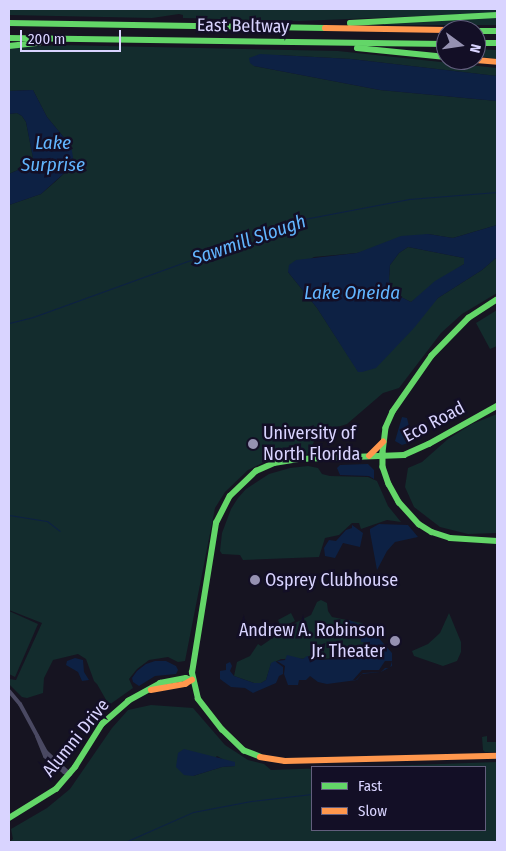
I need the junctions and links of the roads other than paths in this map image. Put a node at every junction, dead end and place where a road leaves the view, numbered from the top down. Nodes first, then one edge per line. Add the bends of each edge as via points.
1 (497, 15) edge
2 (9, 22) edge
3 (288, 27) junction
4 (9, 28) edge
5 (436, 32) edge
6 (436, 32) edge
7 (9, 38) edge
8 (51, 38) junction
9 (341, 44) junction
10 (436, 44) edge
11 (9, 46) edge
12 (436, 56) edge
13 (497, 300) edge
14 (497, 406) edge
15 (383, 442) junction
16 (383, 456) junction
17 (367, 457) junction
18 (497, 542) edge
19 (192, 680) junction
20 (9, 691) edge
21 (497, 756) edge
22 (70, 774) junction
23 (9, 818) edge

1 - 3 main road
2 - 3 main road, East Beltway
3 - 5 main road, East Beltway
4 - 6 main road
7 - 8 main road, East Beltway
8 - 9 main road, East Beltway
8 - 11 main road
9 - 10 main road, East Beltway
9 - 12 main road
13 - 15 main road via 469,318 437,350 396,405
14 - 16 main road, Eco Road via 421,448
15 - 16 main road
15 - 17 main road
16 - 17 main road, Eco Road
16 - 18 main road via 385,476 409,516 419,524 450,538
17 - 19 main road, Eco Road via 274,463 256,471 230,496 220,513 214,535
19 - 21 main road via 201,705 230,739 244,751 265,759
19 - 22 main road, Alumni Drive via 141,692 115,710 102,724
20 - 22 street via 20,704 49,756
22 - 23 main road, Alumni Drive via 56,789

